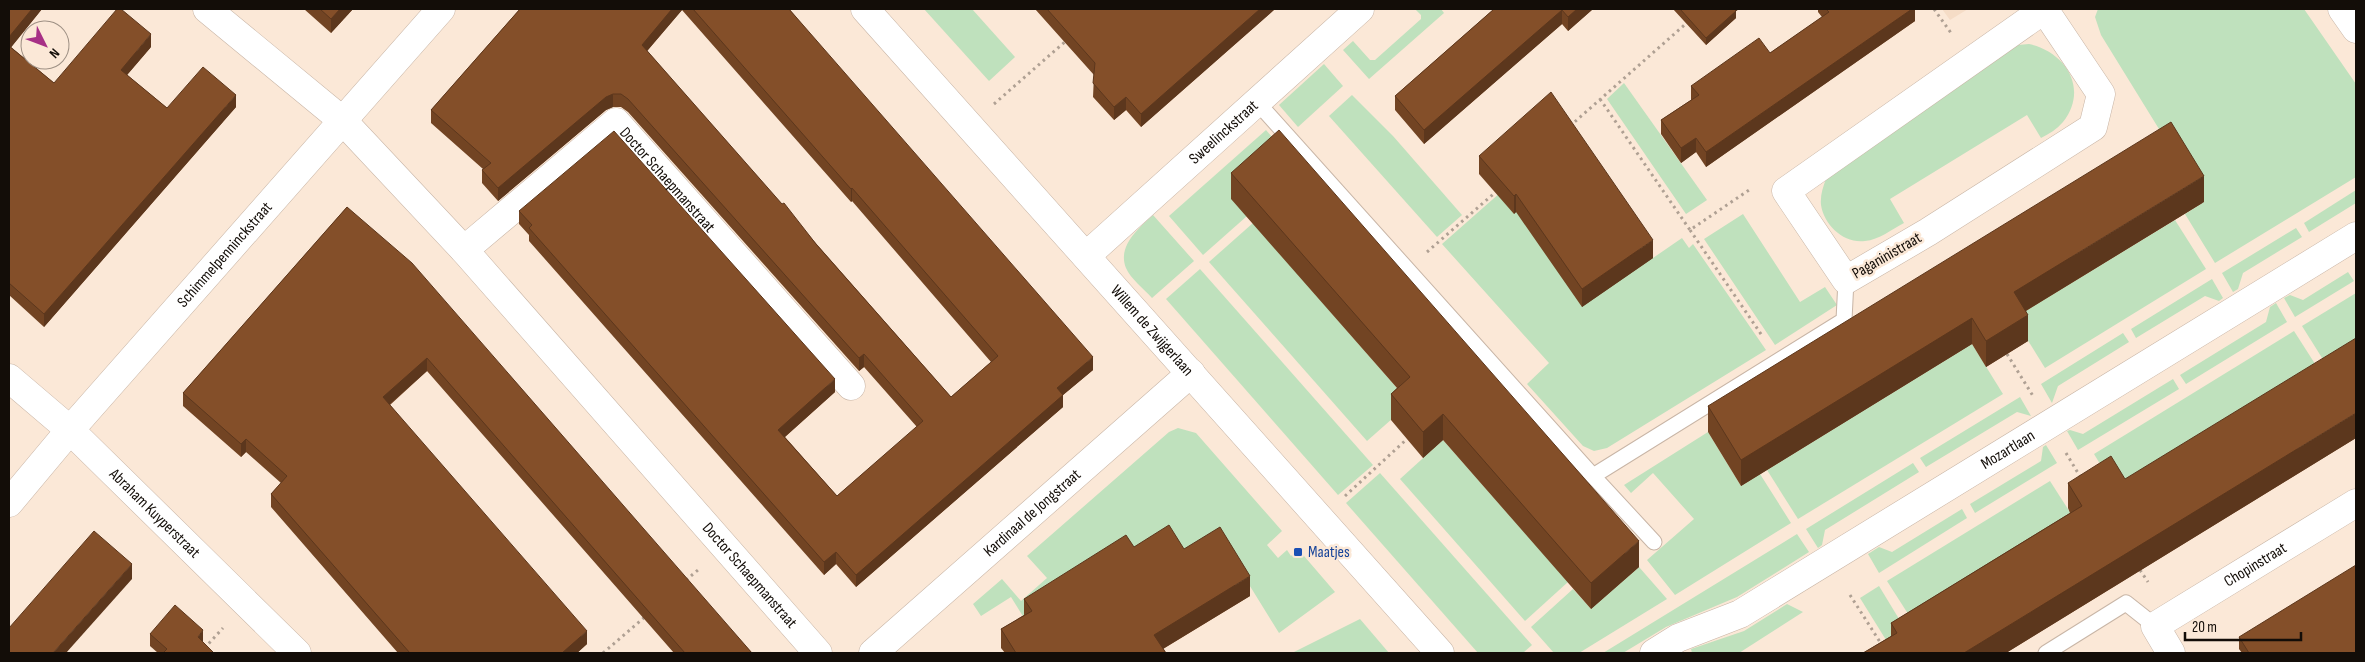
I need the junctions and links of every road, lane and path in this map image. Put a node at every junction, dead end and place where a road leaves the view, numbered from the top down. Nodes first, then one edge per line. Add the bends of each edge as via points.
1 (207, 9) edge
2 (441, 9) edge
3 (865, 9) edge
4 (1360, 9) edge
5 (2045, 9) edge
6 (1695, 15) edge
7 (1073, 35) edge
8 (1600, 99) junction
9 (1256, 102) junction
10 (343, 121) junction
11 (969, 126) junction
12 (1563, 132) edge
13 (1503, 185) edge
14 (1786, 190) junction
15 (1690, 230) junction
16 (2356, 236) edge
17 (464, 250) junction
18 (1086, 256) junction
19 (1406, 270) junction
20 (1846, 280) junction
21 (1779, 359) junction
22 (1191, 373) junction
23 (9, 378) edge
24 (852, 386) dead end
25 (70, 430) junction
26 (1407, 439) edge
27 (1593, 476) junction
28 (9, 503) edge
29 (2356, 503) edge
30 (1320, 518) junction
31 (1654, 542) dead end
32 (724, 547) junction
33 (682, 584) edge
34 (1850, 595) dead end
35 (653, 610) edge
36 (2154, 626) junction
37 (297, 653) edge
38 (603, 653) edge
39 (818, 653) edge
40 (873, 653) edge
41 (1440, 653) edge
42 (1654, 653) edge
43 (1887, 653) edge
44 (2046, 653) edge
45 (2171, 653) edge

1 - 10 street, Doctor Schaepmanstraat
2 - 10 street, Schimmelpenninckstraat
3 - 11 street, Willem de Zwijgerlaan
4 - 9 street, Sweelinckstraat
5 - 14 street, Paganinistraat
5 - 20 street, Paganinistraat via 2102,94 2093,127
6 - 8 path
7 - 11 path
8 - 12 path
8 - 15 path
9 - 18 street, Sweelinckstraat
9 - 19 lane
10 - 17 street, Doctor Schaepmanstraat
10 - 25 street, Schimmelpenninckstraat
11 - 18 street, Willem de Zwijgerlaan
13 - 19 path
14 - 15 path via 1758,184
14 - 20 street, Paganinistraat
15 - 21 path
16 - 42 street, Mozartlaan via 1740,614 1678,638
17 - 24 street, Doctor Schaepmanstraat via 616,122
17 - 32 street, Doctor Schaepmanstraat
18 - 22 street, Willem de Zwijgerlaan
19 - 27 lane
20 - 21 lane via 1844,320
21 - 27 lane
22 - 30 street, Willem de Zwijgerlaan
22 - 40 street, Kardinaal de Jongstraat
23 - 25 street, Abraham Kuyperstraat
25 - 28 street, Schimmelpenninckstraat
25 - 37 street, Abraham Kuyperstraat
26 - 30 path
27 - 31 lane
29 - 36 street, Chopinstraat
30 - 41 street, Willem de Zwijgerlaan
32 - 33 path
32 - 39 street, Doctor Schaepmanstraat
34 - 43 path
35 - 38 path
36 - 44 lane via 2126,603
36 - 45 street

